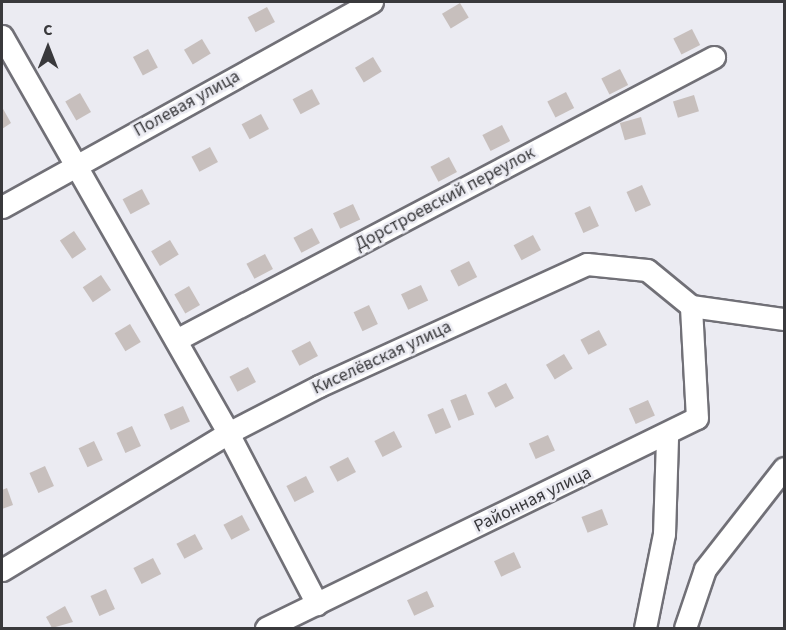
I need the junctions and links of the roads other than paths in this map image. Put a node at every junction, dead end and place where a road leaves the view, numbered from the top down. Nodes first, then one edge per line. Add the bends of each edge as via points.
1 (372, 2) edge
2 (2, 36) edge
3 (714, 57) dead end
4 (76, 166) junction
5 (2, 207) edge
6 (691, 306) junction
7 (784, 319) edge
8 (176, 340) junction
9 (228, 434) junction
10 (667, 436) junction
11 (784, 468) edge
12 (2, 570) edge
13 (317, 604) junction
14 (266, 628) edge
15 (645, 628) edge
16 (685, 628) edge

1 - 4 street, Полевая улица
2 - 4 street
3 - 8 street, Дорстроевский переулок
4 - 5 street, Полевая улица
4 - 8 street
6 - 7 street
6 - 9 street, Киселёвская улица via 647,270 587,264 319,386
6 - 10 street, Районная улица via 697,418
8 - 9 street
9 - 12 street, Киселёвская улица
9 - 13 street
10 - 13 street, Районная улица
10 - 15 street via 664,534
11 - 16 street via 705,570
13 - 14 street, Районная улица

